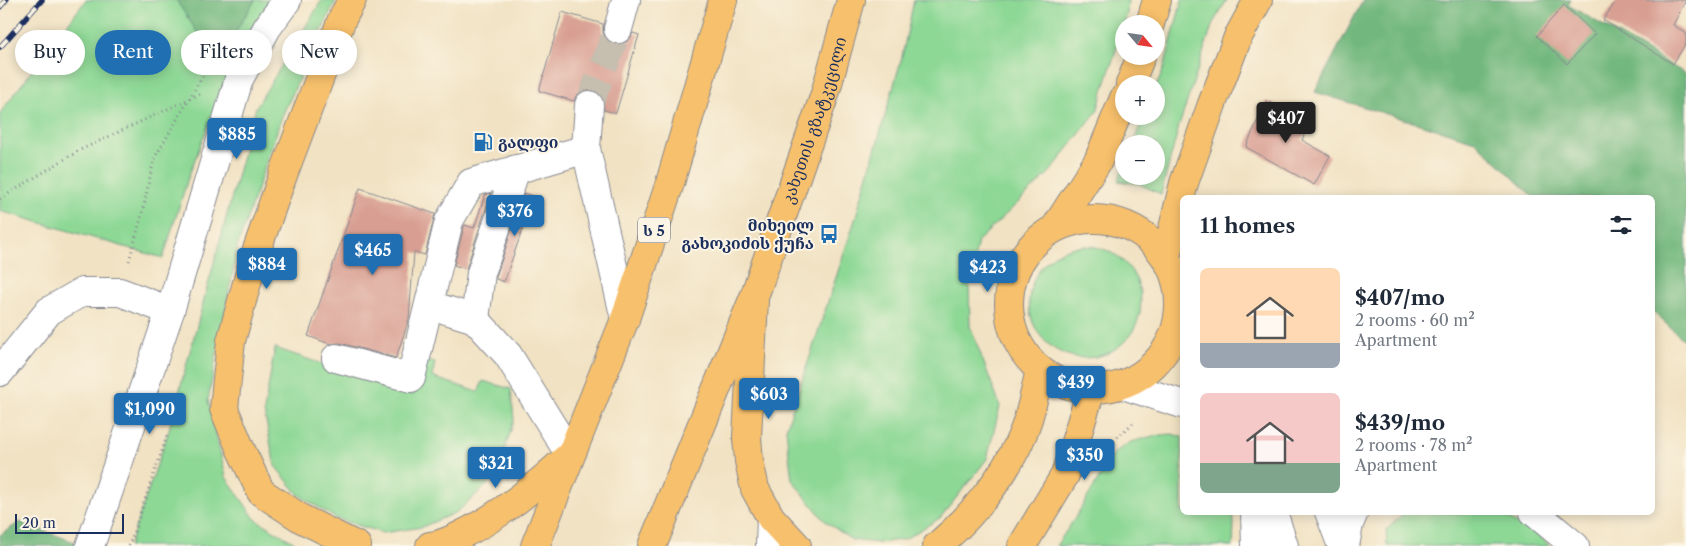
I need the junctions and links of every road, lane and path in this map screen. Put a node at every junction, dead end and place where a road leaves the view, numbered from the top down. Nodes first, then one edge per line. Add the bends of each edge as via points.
1 (287, 0) edge
2 (352, 0) edge
3 (626, 0) edge
4 (723, 0) edge
5 (851, 0) edge
6 (1157, 0) edge
7 (1258, 0) edge
8 (1153, 15) edge
9 (618, 29) tunnel mouth
10 (203, 75) edge
11 (239, 79) junction
12 (191, 98) junction
13 (589, 106) tunnel mouth
14 (1115, 120) edge
15 (586, 149) junction
16 (516, 169) junction
17 (1183, 195) edge
18 (0, 199) edge
19 (1180, 216) edge
20 (1054, 228) junction
21 (1174, 266) edge
22 (120, 292) junction
23 (754, 297) junction
24 (430, 305) junction
25 (49, 311) junction
26 (170, 311) junction
27 (475, 319) junction
28 (625, 319) junction
29 (1180, 328) edge
30 (0, 342) edge
31 (336, 358) dead end
32 (1040, 370) junction
33 (0, 372) edge
34 (1123, 385) junction
35 (1091, 390) junction
36 (1180, 403) edge
37 (1139, 420) dead end
38 (168, 433) dead end
39 (1107, 450) dead end
40 (570, 455) junction
41 (1255, 515) edge
42 (1274, 515) edge
43 (1330, 515) edge
44 (1353, 515) edge
45 (1538, 515) edge
46 (771, 518) junction
47 (90, 546) edge
48 (129, 546) edge
49 (358, 546) edge
50 (430, 546) edge
51 (535, 546) edge
52 (652, 546) edge
53 (770, 546) edge
54 (797, 546) edge
55 (937, 546) edge
56 (1022, 546) edge
57 (1256, 546) edge
58 (1284, 546) edge
59 (1343, 546) edge
60 (1575, 546) edge

1 - 11 street via 266,28
2 - 49 main road via 342,19 253,261 231,341 224,409 261,492 302,519
3 - 9 street
4 - 28 main road, ს 5 via 670,183
5 - 23 main road, კახეთის გზატკეცილი via 825,94
6 - 8 main road
7 - 17 main road via 1238,37 1212,104
10 - 12 path
11 - 12 path
11 - 26 street
12 - 18 path via 78,151
12 - 22 path via 154,159
13 - 15 street
14 - 20 main road via 1098,161
15 - 16 street
15 - 28 street
16 - 24 street via 471,183 449,221
16 - 27 street via 481,273
19 - 21 main road
20 - 21 main road via 1081,220 1109,220 1136,229
20 - 32 main road via 1032,245 1016,268 1009,295 1011,323 1022,350
21 - 29 main road
22 - 25 street via 82,292
22 - 26 street
23 - 46 main road via 748,453 755,489
23 - 52 main road, კახეთის გზატკეცილი
24 - 27 street
24 - 31 street via 411,378
25 - 30 street
25 - 33 street
26 - 47 street
27 - 40 street via 508,355
28 - 40 main road, ს 5
29 - 34 main road via 1147,371
32 - 35 main road via 1064,384
32 - 55 main road via 1028,420 1013,455 980,502
34 - 35 main road
34 - 36 street
35 - 56 main road via 1065,476
37 - 39 path via 1132,423
38 - 48 path
40 - 50 main road via 534,488 481,526 440,545
40 - 51 main road, ს 5
41 - 57 street
42 - 58 street
43 - 59 street
44 - 59 street
45 - 60 street
46 - 53 street
46 - 54 main road

